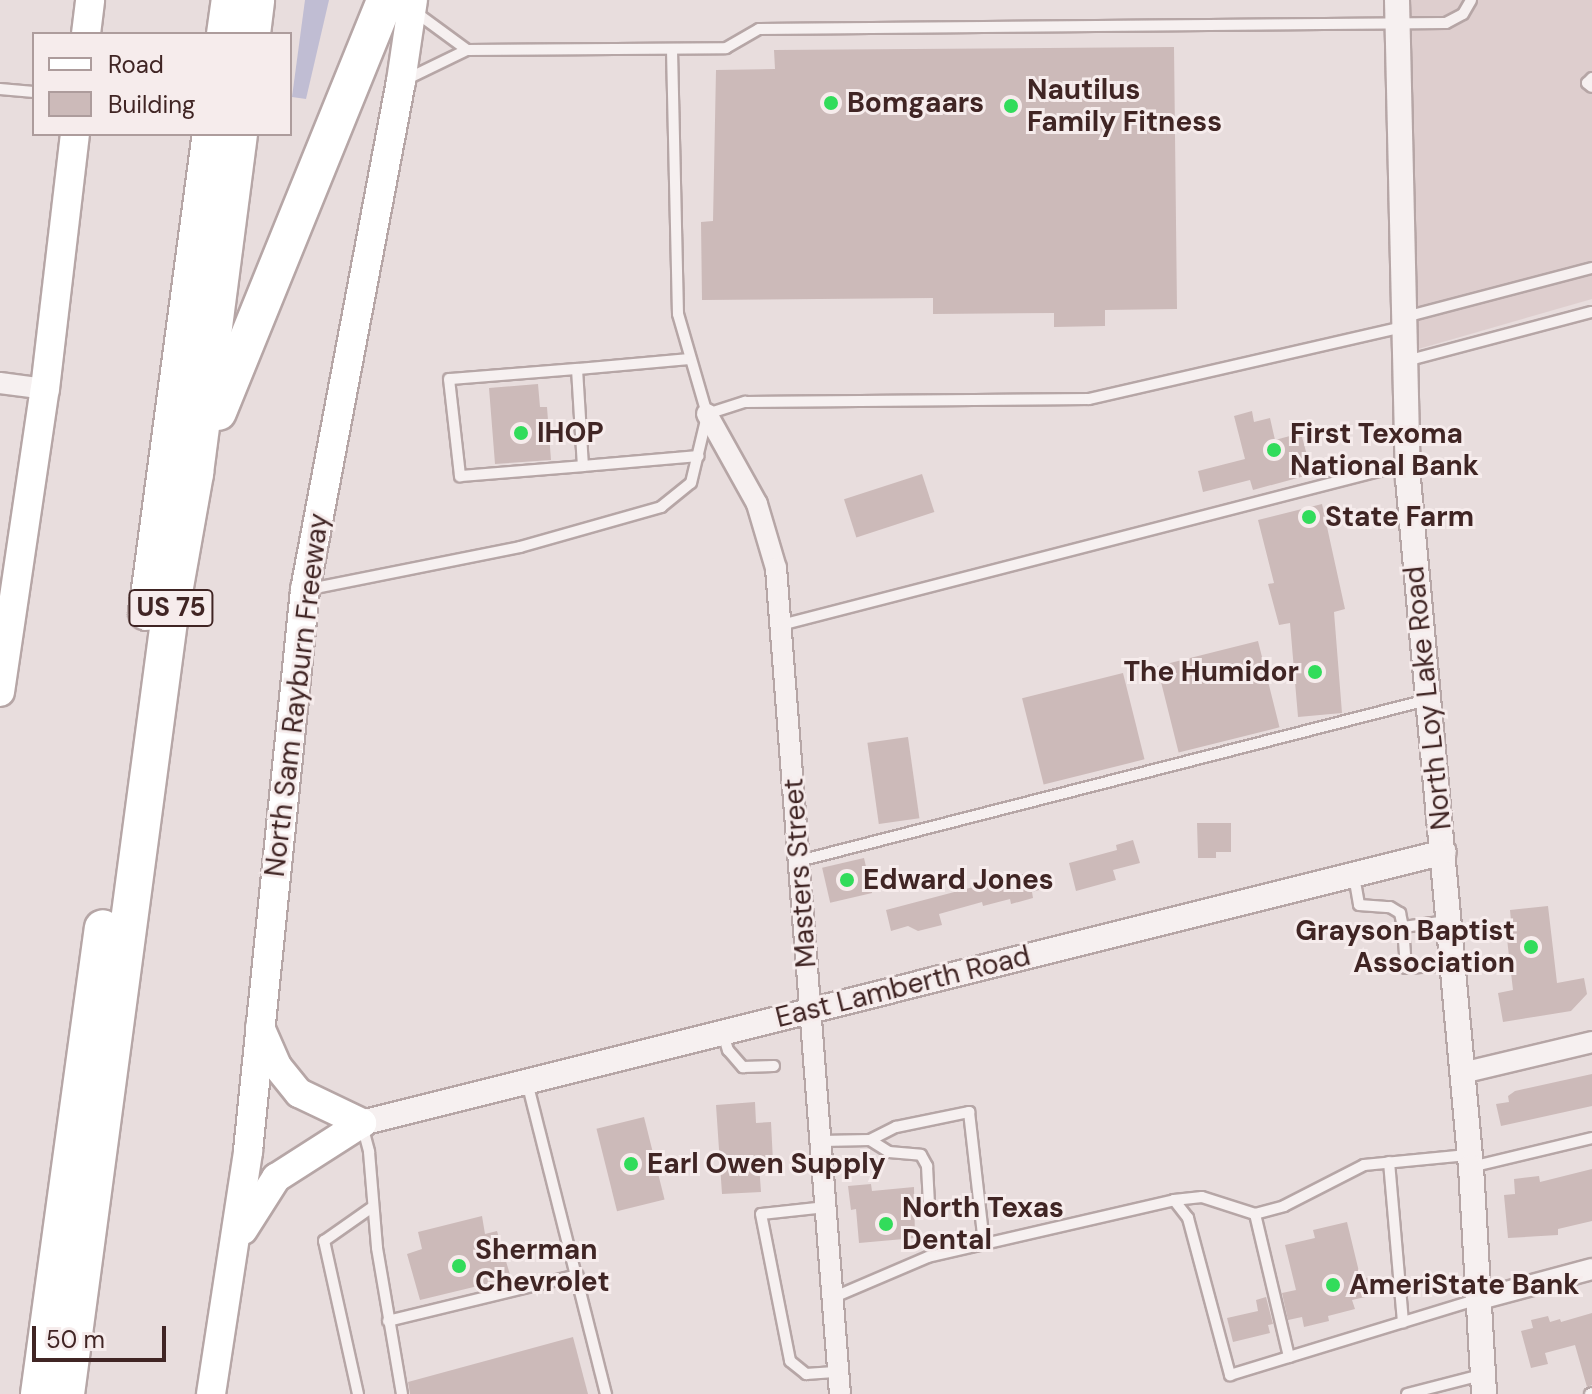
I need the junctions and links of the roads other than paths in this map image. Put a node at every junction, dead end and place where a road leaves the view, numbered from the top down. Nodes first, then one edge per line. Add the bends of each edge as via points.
1 (90, 0) edge
2 (230, 0) edge
3 (256, 0) edge
4 (1471, 0) edge
5 (403, 3) edge
6 (1398, 12) edge
7 (86, 32) edge
8 (225, 32) edge
9 (252, 32) edge
10 (467, 50) junction
11 (672, 50) junction
12 (1592, 78) edge
13 (401, 81) junction
14 (1592, 87) edge
15 (0, 89) edge
16 (32, 92) edge
17 (75, 136) edge
18 (211, 136) edge
19 (239, 136) edge
20 (1592, 268) edge
21 (1592, 312) edge
22 (1403, 322) junction
23 (690, 359) junction
24 (1404, 361) junction
25 (577, 369) junction
26 (0, 383) edge
27 (45, 389) junction
28 (707, 414) junction
29 (699, 456) junction
30 (1408, 464) junction
31 (583, 466) junction
32 (195, 473) junction
33 (305, 590) junction
34 (781, 625) junction
35 (0, 692) edge
36 (1429, 699) junction
37 (1444, 852) junction
38 (799, 861) junction
39 (1353, 875) junction
40 (1449, 921) junction
41 (1403, 927) junction
42 (1453, 965) junction
43 (811, 1010) junction
44 (259, 1025) junction
45 (722, 1032) junction
46 (1592, 1042) edge
47 (774, 1066) dead end
48 (1462, 1073) junction
49 (527, 1082) junction
50 (362, 1123) junction
51 (1592, 1138) edge
52 (870, 1140) junction
53 (821, 1141) junction
54 (1471, 1161) junction
55 (1389, 1162) junction
56 (1174, 1200) junction
57 (929, 1201) dead end
58 (826, 1207) junction
59 (371, 1208) junction
60 (1255, 1214) junction
61 (984, 1244) junction
62 (235, 1245) junction
63 (1592, 1269) edge
64 (578, 1275) junction
65 (832, 1298) junction
66 (1480, 1299) junction
67 (388, 1321) junction
68 (1403, 1322) junction
69 (1289, 1357) junction
70 (838, 1372) junction
71 (1484, 1384) edge
72 (39, 1394) edge
73 (66, 1394) edge
74 (211, 1394) edge
75 (358, 1394) edge
76 (402, 1394) edge
77 (606, 1394) edge
78 (840, 1394) edge
79 (1407, 1394) edge

1 - 7 main road
2 - 8 highway
3 - 9 highway
4 - 6 lane via 1463,14 1446,23
5 - 10 lane
5 - 13 main road, North Sam Rayburn Freeway
5 - 32 highway via 236,361
6 - 11 lane via 759,29 726,48
6 - 22 street, North Loy Lake Road
10 - 11 lane
10 - 13 lane
11 - 23 lane via 678,314
12 - 14 lane via 1587,83
13 - 33 main road, North Sam Rayburn Freeway
15 - 16 lane
17 - 27 main road
18 - 72 highway, US 75
19 - 32 highway, US 75
20 - 22 lane
21 - 24 lane
22 - 24 street, North Loy Lake Road
22 - 28 lane via 1089,399 745,402
23 - 25 lane
23 - 28 lane
24 - 30 street, North Loy Lake Road
25 - 31 lane
25 - 31 lane via 449,379 460,476
26 - 27 street
27 - 35 main road
28 - 29 lane
28 - 34 street, Masters Street via 757,504 776,568
29 - 31 lane
29 - 33 lane via 691,483 661,507 520,547
30 - 34 lane
30 - 36 street, North Loy Lake Road
32 - 73 highway, US 75 via 169,621
33 - 44 main road, North Sam Rayburn Freeway
34 - 38 street, Masters Street
36 - 37 street, North Loy Lake Road
36 - 38 lane
37 - 39 street, East Lamberth Road
37 - 40 street, North Loy Lake Road
38 - 43 street, Masters Street
39 - 41 lane via 1359,905 1390,907 1400,913
39 - 43 street, East Lamberth Road
40 - 41 lane
40 - 42 street, North Loy Lake Road
41 - 42 lane via 1406,968
42 - 48 street, North Loy Lake Road
43 - 45 street, East Lamberth Road
43 - 53 street, Masters Street
44 - 50 main road via 277,1066 299,1093
44 - 62 main road, North Sam Rayburn Freeway
45 - 47 lane via 728,1050 743,1067
45 - 49 street, East Lamberth Road
46 - 48 street
48 - 54 street, North Loy Lake Road
49 - 50 street, East Lamberth Road
49 - 64 lane
50 - 59 lane
50 - 62 main road via 276,1178
51 - 54 lane
52 - 53 lane
52 - 57 lane via 889,1152 921,1155 927,1166
52 - 61 lane via 896,1127 969,1112
53 - 58 street, Masters Street
54 - 55 lane
54 - 66 street, North Loy Lake Road
55 - 60 lane via 1364,1165 1284,1206
55 - 68 lane
56 - 60 lane via 1202,1197
56 - 61 lane
56 - 69 lane via 1188,1218 1230,1375
58 - 65 street, Masters Street
58 - 70 lane via 761,1214 790,1361 806,1374
59 - 67 lane
59 - 75 lane via 324,1241
60 - 69 lane
61 - 65 lane via 928,1257
62 - 74 main road, North Sam Rayburn Freeway
63 - 66 street
64 - 67 lane
64 - 77 lane
65 - 70 street, Masters Street
66 - 68 lane
66 - 71 street, North Loy Lake Road
67 - 76 lane
68 - 69 lane
70 - 78 street, Masters Street
71 - 79 lane

